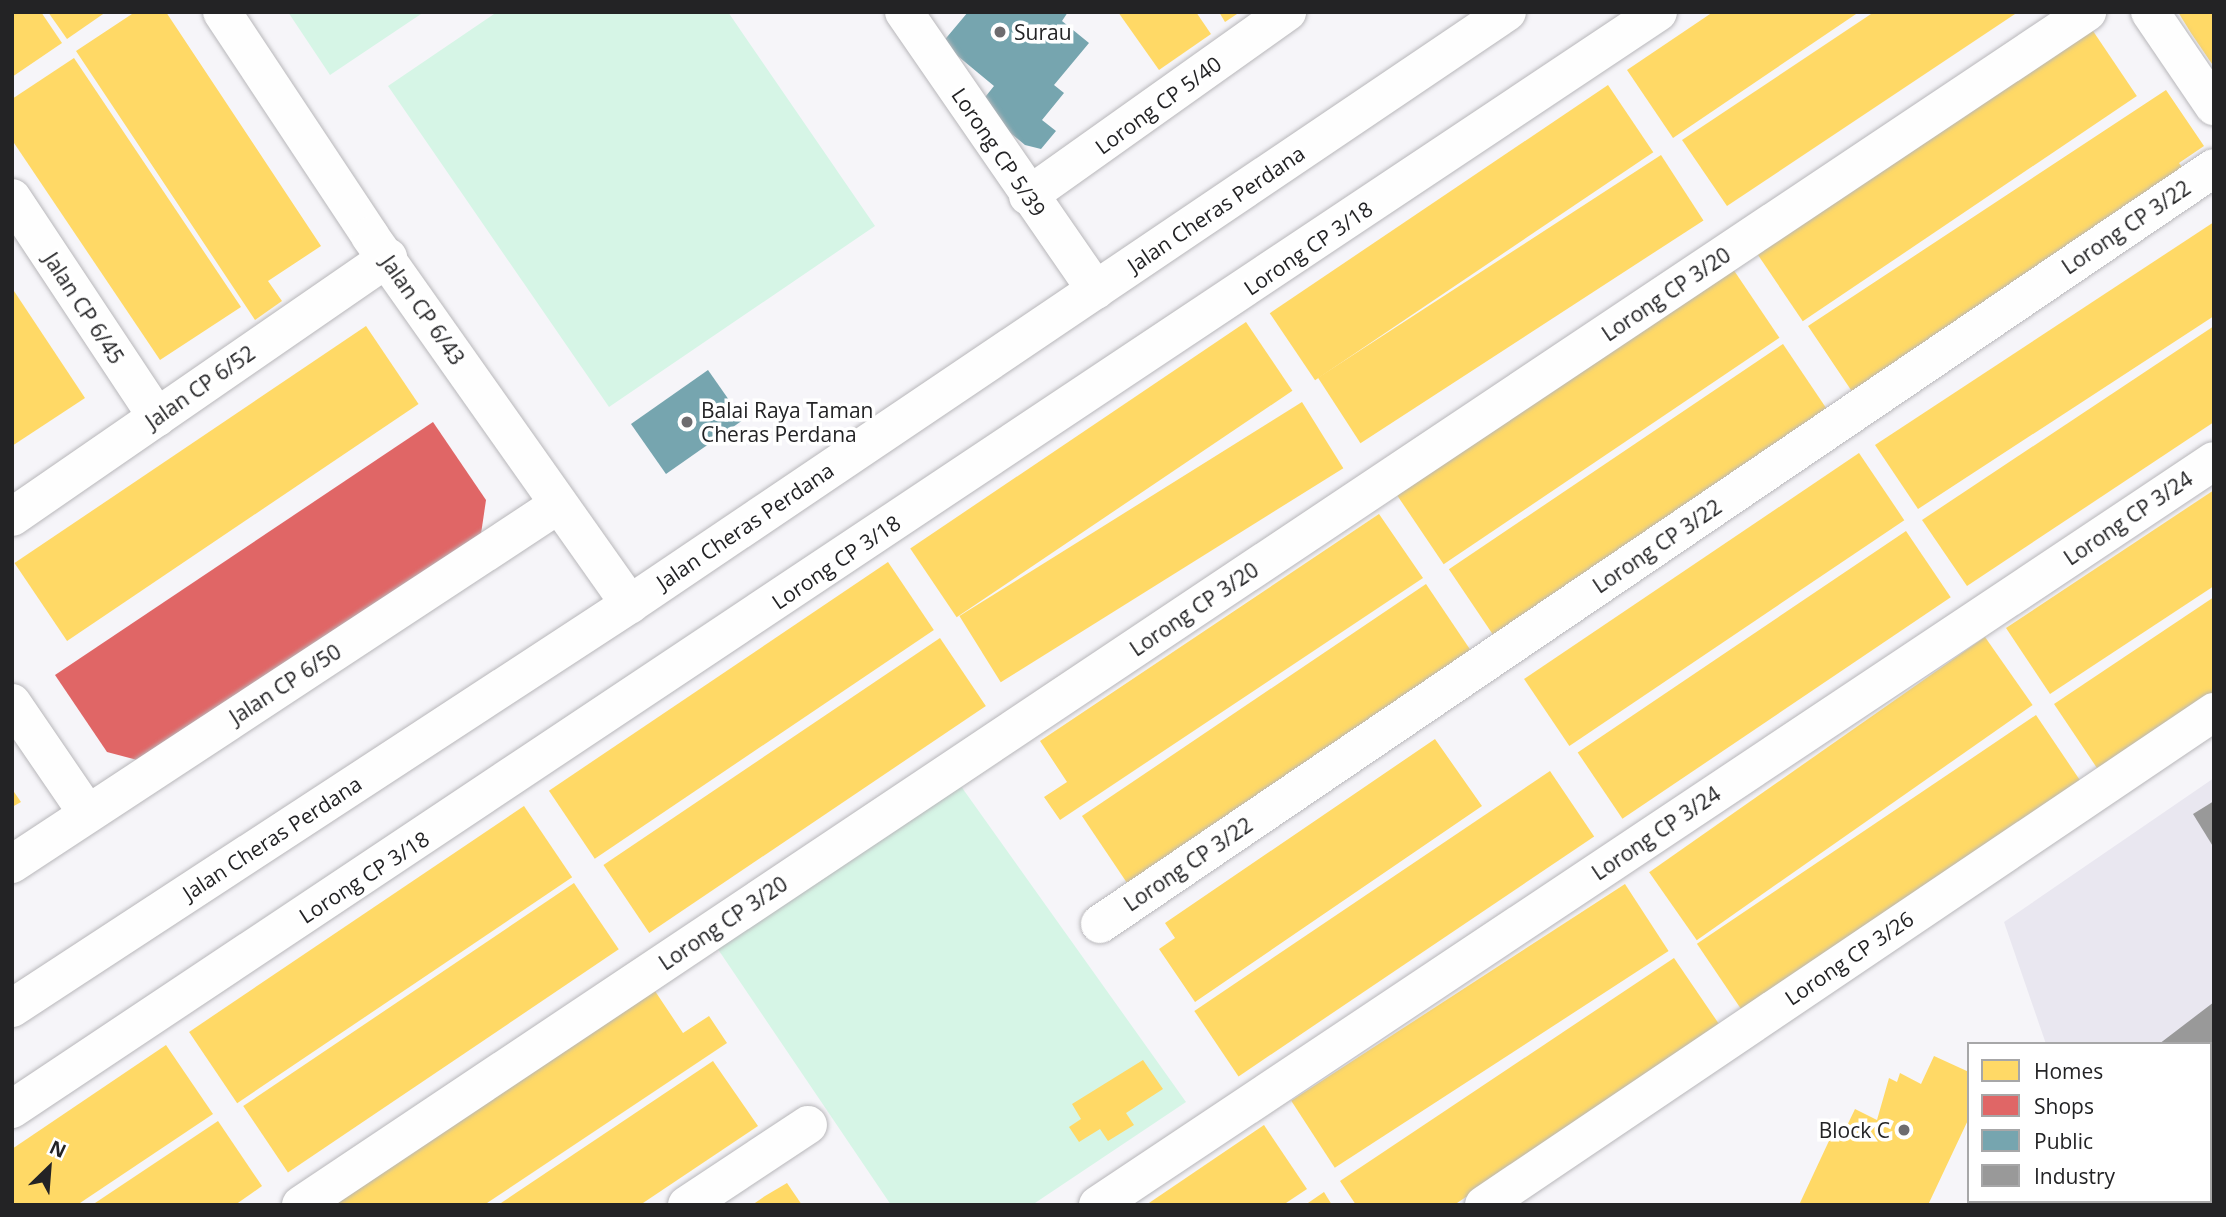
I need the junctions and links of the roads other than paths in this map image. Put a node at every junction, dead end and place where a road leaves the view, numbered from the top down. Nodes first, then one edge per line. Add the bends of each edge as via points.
1 (222, 12) edge
2 (904, 12) edge
3 (1287, 12) edge
4 (1507, 12) edge
5 (1658, 12) edge
6 (2087, 12) edge
7 (2150, 12) edge
8 (2214, 106) edge
9 (2214, 168) edge
10 (1028, 196) junction
11 (12, 198) edge
12 (388, 258) junction
13 (1096, 290) junction
14 (157, 418) junction
15 (2214, 461) edge
16 (558, 505) junction
17 (12, 517) edge
18 (630, 604) junction
19 (12, 703) edge
20 (2214, 712) edge
21 (87, 813) junction
22 (12, 864) edge
23 (1100, 924) dead end
24 (12, 1007) edge
25 (12, 1109) edge
26 (808, 1125) dead end
27 (301, 1205) edge
28 (687, 1205) edge
29 (1098, 1205) edge
30 (1484, 1205) edge

1 - 12 street, Jalan CP 6/43
2 - 10 street, Lorong CP 5/39
3 - 10 street, Lorong CP 5/40
4 - 13 street, Jalan Cheras Perdana
5 - 25 street, Lorong CP 3/18
6 - 27 street, Lorong CP 3/20
7 - 8 street
9 - 23 street, Lorong CP 3/22
10 - 13 street, Lorong CP 5/39
11 - 14 street, Jalan CP 6/45
12 - 14 street, Jalan CP 6/52
12 - 16 street, Jalan CP 6/43
13 - 18 street, Jalan Cheras Perdana
14 - 17 street, Jalan CP 6/52
15 - 29 street, Lorong CP 3/24
16 - 18 street, Jalan CP 6/43
16 - 21 street, Jalan CP 6/50
18 - 24 street, Jalan Cheras Perdana
19 - 21 street
20 - 30 street, Lorong CP 3/26
21 - 22 street, Jalan CP 6/50
26 - 28 street

